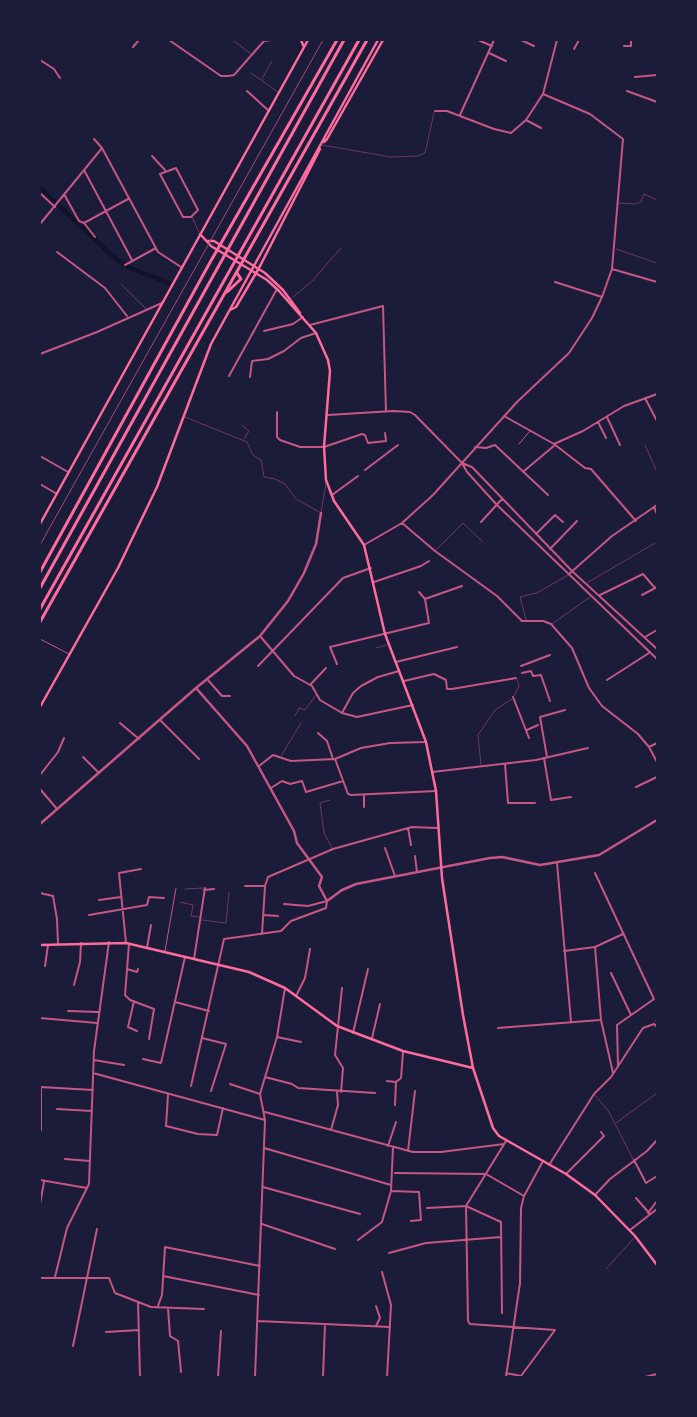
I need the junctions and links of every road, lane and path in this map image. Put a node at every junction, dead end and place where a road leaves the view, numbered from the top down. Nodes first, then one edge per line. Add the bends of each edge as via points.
1 (139, 40) edge
2 (169, 40) edge
3 (233, 40) edge
4 (272, 40) edge
5 (300, 40) edge
6 (308, 40) edge
7 (337, 40) edge
8 (344, 40) edge
9 (359, 40) edge
10 (367, 40) edge
11 (378, 40) edge
12 (383, 40) edge
13 (478, 40) edge
14 (494, 40) edge
15 (518, 40) edge
16 (556, 40) edge
17 (579, 40) edge
18 (631, 40) edge
19 (492, 46) junction
20 (534, 46) dead end
21 (624, 46) dead end
22 (133, 47) dead end
23 (304, 48) junction
24 (574, 50) dead end
25 (489, 53) junction
26 (252, 54) junction
27 (40, 60) edge
28 (506, 61) dead end
29 (272, 62) dead end
30 (251, 73) dead end
31 (657, 75) edge
32 (635, 77) dead end
33 (60, 78) dead end
34 (261, 80) junction
35 (247, 91) dead end
36 (627, 91) dead end
37 (279, 93) junction
38 (543, 94) junction
39 (657, 102) edge
40 (268, 111) junction
41 (434, 111) joint
42 (460, 116) junction
43 (526, 120) junction
44 (541, 128) dead end
45 (94, 139) dead end
46 (323, 144) junction
47 (102, 148) junction
48 (320, 149) junction
49 (152, 156) dead end
50 (84, 170) junction
51 (165, 170) junction
52 (40, 193) edge
53 (64, 194) junction
54 (128, 199) junction
55 (657, 200) edge
56 (618, 203) junction
57 (54, 206) junction
58 (105, 211) junction
59 (191, 217) junction
60 (260, 220) junction
61 (84, 223) junction
62 (40, 224) edge
63 (260, 232) junction
64 (200, 234) junction
65 (95, 237) dead end
66 (207, 241) junction
67 (220, 244) junction
68 (156, 248) junction
69 (227, 248) junction
70 (341, 248) dead end
71 (615, 248) junction
72 (217, 250) junction
73 (58, 252) dead end
74 (224, 254) junction
75 (239, 256) junction
76 (244, 259) junction
77 (132, 260) junction
78 (236, 261) junction
79 (657, 263) edge
80 (241, 264) junction
81 (125, 265) dead end
82 (255, 266) junction
83 (182, 267) junction
84 (259, 268) junction
85 (612, 269) junction
86 (252, 271) junction
87 (237, 273) junction
88 (256, 273) junction
89 (228, 276) junction
90 (555, 282) dead end
91 (657, 282) edge
92 (121, 284) dead end
93 (277, 290) junction
94 (227, 292) junction
95 (602, 298) junction
96 (291, 299) junction
97 (162, 303) junction
98 (146, 309) junction
99 (229, 310) junction
100 (302, 315) junction
101 (127, 317) junction
102 (310, 325) junction
103 (264, 331) dead end
104 (316, 333) junction
105 (40, 354) edge
106 (228, 376) dead end
107 (250, 376) dead end
108 (657, 394) edge
109 (645, 398) junction
110 (277, 412) dead end
111 (386, 412) junction
112 (325, 415) junction
113 (184, 416) junction
114 (504, 416) junction
115 (607, 417) junction
116 (657, 421) edge
117 (598, 422) junction
118 (242, 425) dead end
119 (530, 431) junction
120 (385, 433) dead end
121 (606, 438) dead end
122 (243, 440) junction
123 (519, 444) dead end
124 (554, 444) junction
125 (398, 445) dead end
126 (620, 445) dead end
127 (645, 445) dead end
128 (324, 447) junction
129 (475, 447) junction
130 (40, 456) edge
131 (462, 463) junction
132 (365, 470) dead end
133 (524, 471) junction
134 (68, 472) junction
135 (657, 472) edge
136 (358, 476) dead end
137 (326, 480) junction
138 (40, 484) edge
139 (57, 494) junction
140 (548, 494) dead end
141 (332, 495) junction
142 (502, 499) junction
143 (497, 505) junction
144 (657, 505) edge
145 (654, 507) junction
146 (321, 512) junction
147 (657, 514) edge
148 (636, 521) junction
149 (41, 522) edge
150 (481, 522) dead end
151 (563, 522) dead end
152 (577, 522) dead end
153 (402, 523) junction
154 (536, 534) junction
155 (483, 542) dead end
156 (655, 543) dead end
157 (364, 545) junction
158 (550, 549) junction
159 (435, 552) junction
160 (429, 561) dead end
161 (371, 568) junction
162 (572, 571) junction
163 (40, 572) edge
164 (568, 575) junction
165 (374, 582) junction
166 (587, 583) junction
167 (462, 586) dead end
168 (656, 587) edge
169 (40, 588) edge
170 (420, 592) dead end
171 (600, 595) junction
172 (642, 595) dead end
173 (591, 596) junction
174 (425, 599) junction
175 (40, 609) edge
176 (526, 621) junction
177 (40, 622) edge
178 (630, 622) junction
179 (551, 624) junction
180 (625, 627) junction
181 (657, 630) edge
182 (385, 634) junction
183 (260, 636) junction
184 (645, 637) junction
185 (40, 639) edge
186 (389, 644) junction
187 (457, 647) dead end
188 (376, 648) dead end
189 (272, 649) junction
190 (657, 649) edge
191 (650, 652) junction
192 (70, 654) junction
193 (550, 655) dead end
194 (657, 659) edge
195 (396, 662) junction
196 (337, 664) dead end
197 (258, 666) dead end
198 (521, 666) dead end
199 (326, 668) dead end
200 (399, 671) junction
201 (522, 672) dead end
202 (516, 678) joint
203 (207, 679) junction
204 (607, 680) dead end
205 (404, 681) junction
206 (310, 685) junction
207 (196, 688) junction
208 (316, 695) junction
209 (230, 696) dead end
210 (513, 697) junction
211 (550, 701) dead end
212 (413, 705) junction
213 (40, 708) edge
214 (565, 710) dead end
215 (342, 713) junction
216 (295, 716) dead end
217 (160, 720) junction
218 (120, 723) dead end
219 (301, 723) dead end
220 (538, 725) dead end
221 (527, 730) junction
222 (318, 733) dead end
223 (64, 738) dead end
224 (529, 738) dead end
225 (139, 739) junction
226 (426, 742) junction
227 (657, 742) edge
228 (649, 747) junction
229 (588, 748) dead end
230 (83, 757) dead end
231 (280, 757) junction
232 (547, 757) junction
233 (544, 758) junction
234 (199, 759) dead end
235 (334, 759) junction
236 (657, 762) edge
237 (505, 764) junction
238 (481, 765) junction
239 (259, 766) junction
240 (432, 772) junction
241 (98, 773) junction
242 (40, 776) edge
243 (657, 777) edge
244 (343, 781) junction
245 (271, 788) junction
246 (636, 788) dead end
247 (40, 789) edge
248 (436, 791) junction
249 (364, 795) junction
250 (571, 797) dead end
251 (330, 800) dead end
252 (535, 803) dead end
253 (364, 807) dead end
254 (57, 809) junction
255 (657, 820) edge
256 (40, 824) edge
257 (408, 828) junction
258 (437, 828) junction
259 (411, 845) dead end
260 (385, 848) dead end
261 (333, 849) junction
262 (415, 856) dead end
263 (310, 858) junction
264 (556, 863) junction
265 (441, 867) junction
266 (141, 869) dead end
267 (417, 872) junction
268 (595, 873) dead end
269 (395, 876) junction
270 (245, 886) dead end
271 (265, 886) junction
272 (176, 888) dead end
273 (185, 889) dead end
274 (204, 889) junction
275 (214, 889) dead end
276 (229, 892) dead end
277 (40, 893) edge
278 (122, 897) junction
279 (164, 898) dead end
280 (98, 900) dead end
281 (327, 901) junction
282 (180, 902) dead end
283 (284, 904) dead end
284 (123, 909) junction
285 (89, 915) dead end
286 (264, 915) junction
287 (278, 916) dead end
288 (200, 919) junction
289 (152, 925) dead end
290 (262, 934) junction
291 (624, 934) junction
292 (109, 942) junction
293 (81, 943) junction
294 (128, 943) junction
295 (48, 944) junction
296 (58, 944) junction
297 (40, 945) edge
298 (594, 947) junction
299 (147, 948) junction
300 (310, 949) dead end
301 (564, 951) junction
302 (165, 952) junction
303 (184, 957) junction
304 (194, 959) junction
305 (220, 965) junction
306 (45, 966) dead end
307 (127, 969) junction
308 (138, 969) dead end
309 (368, 970) dead end
310 (611, 973) dead end
311 (74, 985) dead end
312 (285, 988) junction
313 (342, 988) dead end
314 (296, 996) junction
315 (134, 1001) junction
316 (175, 1002) junction
317 (380, 1004) dead end
318 (68, 1011) dead end
319 (209, 1011) junction
320 (98, 1012) junction
321 (631, 1015) junction
322 (40, 1018) edge
323 (657, 1019) edge
324 (601, 1020) junction
325 (571, 1022) junction
326 (97, 1023) junction
327 (654, 1024) junction
328 (337, 1026) junction
329 (657, 1027) edge
330 (498, 1028) dead end
331 (137, 1031) dead end
332 (353, 1033) junction
333 (277, 1037) junction
334 (202, 1038) junction
335 (372, 1038) junction
336 (149, 1039) dead end
337 (301, 1042) dead end
338 (403, 1051) junction
339 (143, 1059) dead end
340 (94, 1060) junction
341 (124, 1065) dead end
342 (618, 1066) junction
343 (473, 1068) junction
344 (94, 1073) junction
345 (613, 1073) junction
346 (265, 1078) junction
347 (387, 1081) dead end
348 (396, 1082) junction
349 (230, 1084) dead end
350 (191, 1086) dead end
351 (41, 1087) edge
352 (93, 1090) junction
353 (211, 1091) dead end
354 (415, 1091) dead end
355 (337, 1092) junction
356 (341, 1092) junction
357 (375, 1093) dead end
358 (657, 1093) edge
359 (168, 1094) junction
360 (260, 1094) junction
361 (594, 1094) junction
362 (395, 1105) dead end
363 (223, 1108) junction
364 (57, 1109) dead end
365 (92, 1111) junction
366 (265, 1112) junction
367 (265, 1120) junction
368 (396, 1122) dead end
369 (615, 1124) junction
370 (41, 1130) edge
371 (331, 1130) junction
372 (601, 1132) dead end
373 (506, 1140) junction
374 (657, 1140) edge
375 (504, 1144) junction
376 (388, 1146) junction
377 (393, 1147) junction
378 (264, 1148) junction
379 (408, 1151) junction
380 (64, 1159) dead end
381 (634, 1160) junction
382 (90, 1161) junction
383 (543, 1161) junction
384 (549, 1165) junction
385 (395, 1174) dead end
386 (486, 1174) junction
387 (566, 1174) junction
388 (657, 1176) edge
389 (40, 1180) edge
390 (44, 1181) junction
391 (391, 1185) junction
392 (263, 1187) junction
393 (87, 1188) junction
394 (391, 1191) junction
395 (595, 1195) junction
396 (524, 1196) junction
397 (636, 1198) dead end
398 (657, 1201) edge
399 (40, 1204) edge
400 (466, 1206) junction
401 (427, 1208) dead end
402 (657, 1209) edge
403 (360, 1214) dead end
404 (649, 1214) junction
405 (411, 1222) dead end
406 (262, 1224) junction
407 (98, 1229) dead end
408 (630, 1230) junction
409 (635, 1236) junction
410 (501, 1237) junction
411 (468, 1238) junction
412 (358, 1240) dead end
413 (335, 1249) dead end
414 (389, 1253) dead end
415 (657, 1265) edge
416 (260, 1266) junction
417 (606, 1270) dead end
418 (382, 1272) dead end
419 (163, 1276) junction
420 (55, 1277) junction
421 (40, 1278) edge
422 (87, 1278) junction
423 (259, 1295) junction
424 (138, 1302) junction
425 (376, 1306) dead end
426 (158, 1307) junction
427 (168, 1308) junction
428 (204, 1309) dead end
429 (502, 1313) dead end
430 (258, 1321) junction
431 (325, 1324) junction
432 (376, 1326) junction
433 (390, 1326) junction
434 (514, 1326) junction
435 (139, 1330) junction
436 (221, 1331) dead end
437 (106, 1332) dead end
438 (73, 1346) dead end
439 (181, 1372) dead end
440 (506, 1373) junction
441 (657, 1374) edge
442 (140, 1377) edge
443 (218, 1377) edge
444 (256, 1377) edge
445 (323, 1377) edge
446 (387, 1377) edge
447 (506, 1377) edge
448 (646, 1377) edge

1 - 22 street
2 - 26 street via 221,76 234,75
3 - 26 lane
4 - 26 street via 264,41
5 - 23 main road
6 - 23 main road
7 - 67 main road
8 - 69 main road
9 - 60 main road
10 - 63 main road
11 - 46 main road
12 - 46 main road
13 - 19 street
14 - 19 street
15 - 20 street
16 - 38 street
17 - 24 street
18 - 21 street via 631,46
19 - 25 street
23 - 37 main road
25 - 28 street
25 - 42 street
27 - 33 street via 54,69
29 - 34 lane
30 - 34 lane
31 - 32 street
34 - 37 lane
35 - 40 street
36 - 39 street
37 - 40 main road
38 - 43 street
38 - 56 street via 590,114 623,139
40 - 64 main road
41 - 42 street via 448,111
41 - 46 lane via 425,153 418,156 391,157
42 - 43 street via 511,133
43 - 44 street
45 - 47 street
46 - 48 main road
47 - 50 street
47 - 54 street
48 - 82 main road
48 - 84 main road
49 - 51 street
50 - 53 street
50 - 58 street
51 - 59 street via 160,174 183,217
51 - 59 street via 176,168 198,210
52 - 57 street
53 - 57 street
53 - 61 street via 79,221
54 - 58 street
54 - 68 street
55 - 56 lane via 644,194 641,202 636,204
56 - 71 street
57 - 62 street
58 - 61 street
58 - 77 street
59 - 64 lane
60 - 63 main road
60 - 75 main road
61 - 65 street
63 - 76 main road
64 - 66 main road
64 - 83 main road
66 - 67 main road
66 - 72 main road
67 - 69 main road
67 - 72 main road
68 - 77 street
68 - 83 street
69 - 74 main road
69 - 75 main road
70 - 96 lane
71 - 79 lane
71 - 85 street
72 - 74 main road
72 - 163 main road
73 - 101 street via 104,288
74 - 78 main road
74 - 169 main road
75 - 76 main road
75 - 78 main road
76 - 80 main road
76 - 82 main road
77 - 81 street
78 - 80 main road
78 - 89 main road
80 - 86 main road
80 - 87 main road
82 - 84 main road
82 - 86 main road
83 - 97 main road
84 - 88 main road
84 - 96 main road
85 - 91 street
85 - 95 street
86 - 88 main road
86 - 99 main road
87 - 89 main road
87 - 94 main road
87 - 94 main road via 241,279
88 - 93 main road
88 - 99 main road via 236,307
89 - 175 main road
90 - 95 street
92 - 98 lane
93 - 100 main road
93 - 106 street
94 - 177 main road
95 - 114 street via 569,353
96 - 100 main road
97 - 98 street
97 - 134 main road
98 - 101 street
99 - 113 main road via 205,359
100 - 102 main road
100 - 103 street via 293,324
101 - 105 street
102 - 104 main road
102 - 111 street via 383,306
104 - 107 street via 301,338 284,352 252,361
104 - 112 main road via 330,372
108 - 109 street
109 - 115 street
109 - 116 street
110 - 128 street via 276,433 280,440 300,447
111 - 112 street
111 - 131 street via 415,415
112 - 128 main road
113 - 122 lane
113 - 192 main road via 157,487
114 - 119 street
114 - 129 street
115 - 117 street
115 - 126 street
117 - 121 street
117 - 124 street
118 - 122 lane via 249,431
119 - 123 street
119 - 124 street
120 - 128 street via 386,441 368,443 362,434
122 - 146 lane via 261,460 264,477 285,484 296,499
124 - 133 street
124 - 148 street via 585,468 592,469
125 - 132 street
127 - 135 lane
128 - 137 main road
129 - 131 street
129 - 133 street via 495,445
130 - 134 street
131 - 142 street via 472,467
131 - 143 street
131 - 153 street
133 - 140 street
134 - 139 main road
136 - 141 street
137 - 141 main road
137 - 146 lane
138 - 139 street
139 - 149 main road
141 - 157 main road
142 - 143 street
142 - 154 street
143 - 150 street
143 - 164 street
144 - 145 street
145 - 147 street
145 - 148 street
146 - 183 street via 316,544 304,573 288,601
148 - 162 street via 612,536
151 - 154 street via 555,515
152 - 158 street
153 - 157 street
153 - 159 street
154 - 158 street
155 - 159 lane via 464,523
156 - 166 lane
157 - 161 main road
158 - 162 street
159 - 176 street
160 - 165 street
161 - 165 main road
161 - 189 street via 343,578
162 - 164 street
162 - 166 street
164 - 173 street
164 - 176 lane via 537,593 520,597
165 - 182 main road
166 - 171 street
167 - 174 street
168 - 171 street via 643,574
168 - 172 street
170 - 174 street
171 - 178 street
173 - 179 lane
173 - 180 street
174 - 182 street via 429,623
176 - 179 street
178 - 180 street
178 - 184 street
179 - 228 street via 572,648 589,688 602,706 638,734
180 - 191 street
181 - 184 street
182 - 186 main road
182 - 196 street via 330,647
183 - 189 street
183 - 203 street
184 - 190 street
185 - 192 street
186 - 188 lane
186 - 195 main road
187 - 195 street
189 - 197 street
189 - 206 street via 294,676
191 - 194 street
191 - 204 street
192 - 213 main road
193 - 198 street
195 - 200 main road
199 - 206 street
200 - 205 main road
200 - 215 street via 361,686 353,692
201 - 211 street via 540,675
202 - 205 street via 452,689 447,689 446,680 434,674
202 - 210 lane via 519,686
203 - 207 street
203 - 209 street via 222,696
205 - 212 main road
206 - 208 street
207 - 217 street
207 - 239 street via 246,743
208 - 215 street
208 - 216 lane via 305,710 299,708
210 - 221 street
210 - 238 lane via 495,710 478,735
212 - 215 street via 358,717
212 - 226 main road
214 - 232 street via 540,717
217 - 225 street
217 - 234 street
218 - 225 street
219 - 231 lane
220 - 221 street
221 - 224 street
222 - 235 street via 327,742
223 - 242 street
225 - 241 street
226 - 235 street via 361,748
226 - 240 main road
227 - 228 street
228 - 236 street
229 - 232 street
230 - 241 street
231 - 235 street via 290,761
231 - 239 street via 273,755
232 - 233 street
233 - 237 street
233 - 250 street via 551,800
235 - 244 street
237 - 238 street
237 - 252 street via 507,802
238 - 240 street
239 - 245 street
240 - 248 main road
241 - 254 street
243 - 246 street
244 - 245 street via 306,792 302,781 290,784 282,781
244 - 249 street via 348,794
245 - 263 street via 297,843
247 - 254 street
248 - 249 street
248 - 258 main road
249 - 253 street
251 - 261 lane via 320,803 323,816 320,818
254 - 256 street
255 - 264 street via 598,854
257 - 258 street
257 - 259 street
257 - 261 street
258 - 265 main road
260 - 269 street
261 - 263 street
262 - 267 street
263 - 271 street via 268,877
263 - 281 street via 322,877 319,886
264 - 265 street via 540,865 502,857
264 - 301 street
265 - 267 street
265 - 343 main road
266 - 278 street via 119,873
267 - 269 street
268 - 291 street
269 - 281 street via 356,884
270 - 271 street
271 - 286 street
272 - 302 street
273 - 274 lane
274 - 275 street
274 - 288 street
276 - 288 lane via 226,923
277 - 296 street via 53,896
278 - 280 street
278 - 284 street
279 - 284 street via 149,897 147,904
281 - 283 street via 308,906
281 - 290 street via 326,908 318,913 290,921 281,931
282 - 288 lane via 193,904 191,916
284 - 285 street
284 - 294 street
286 - 287 street
286 - 290 street
288 - 304 street
289 - 299 street
290 - 305 street via 224,939
291 - 298 street
291 - 321 street via 654,999
292 - 293 main road
292 - 294 main road
292 - 320 street
293 - 296 main road
293 - 311 street
294 - 299 main road
294 - 307 street
295 - 296 main road
295 - 297 main road
295 - 306 street
298 - 301 street
298 - 324 street
299 - 302 main road
300 - 314 street via 305,978
301 - 325 street
302 - 303 main road
303 - 304 main road
303 - 316 street
304 - 305 main road
305 - 312 main road via 249,972
305 - 319 street
307 - 308 street via 137,972
307 - 315 street via 125,995
309 - 332 street
310 - 321 street
312 - 314 main road
312 - 333 street
313 - 328 street
314 - 328 main road
315 - 331 street via 128,1027
315 - 336 street via 154,1009
316 - 319 street
316 - 339 street via 161,1063
317 - 335 street
318 - 320 street
319 - 334 street
320 - 326 street
321 - 342 street via 618,1025
322 - 326 street
323 - 327 lane
324 - 325 street
324 - 345 street
325 - 330 street
326 - 340 street
327 - 329 street
327 - 342 street via 644,1028
328 - 332 main road
328 - 356 street via 335,1055 343,1068
332 - 335 main road
333 - 337 street
333 - 346 street
334 - 350 street
334 - 353 street via 226,1044
335 - 338 main road
338 - 343 main road
338 - 348 street via 401,1078
340 - 341 street
340 - 344 street
342 - 345 street
343 - 373 main road via 493,1128
344 - 352 street
344 - 359 street
345 - 361 street
346 - 355 street via 298,1088
346 - 360 street
347 - 348 street
348 - 362 street
349 - 360 street
351 - 352 street
351 - 370 street
352 - 365 street
354 - 379 street
355 - 356 street
355 - 371 street via 338,1105
356 - 357 street
358 - 369 lane
359 - 363 street
359 - 363 street via 166,1126 217,1135
360 - 366 street
361 - 369 lane
361 - 384 street
363 - 367 street
364 - 365 street
365 - 382 street
366 - 367 street
366 - 371 street
367 - 378 street
368 - 376 street
369 - 381 lane
371 - 376 street
372 - 387 street via 604,1136
373 - 375 street
373 - 383 main road
374 - 381 street
375 - 379 street via 441,1152
375 - 386 street
376 - 377 street
377 - 379 street
377 - 391 street
378 - 391 street
378 - 392 street
380 - 382 street
381 - 388 street via 646,1183
381 - 395 street
382 - 393 street
383 - 384 main road
383 - 396 street
384 - 387 main road
385 - 386 street
386 - 396 street
386 - 400 street
387 - 395 main road
389 - 390 street
390 - 393 street
390 - 399 street
391 - 394 street
392 - 403 street
392 - 406 street
393 - 420 street via 67,1228
394 - 405 street via 419,1192 421,1220
394 - 412 street via 382,1223
395 - 408 main road
396 - 434 street via 520,1283
397 - 404 street
398 - 404 street
400 - 401 street
400 - 410 street via 500,1222
400 - 411 street
402 - 404 street
404 - 408 street
406 - 413 street
406 - 416 street
407 - 422 street
408 - 409 main road
409 - 415 main road
409 - 417 lane
410 - 411 street
410 - 429 street
411 - 414 street via 426,1243
411 - 434 street via 469,1323
416 - 419 street via 165,1247
416 - 423 street
418 - 433 street via 391,1305
419 - 423 street
419 - 426 street
420 - 421 street
420 - 422 street
422 - 424 street via 109,1278 115,1293
422 - 438 street
423 - 430 street
424 - 426 street
424 - 435 street
425 - 432 street via 380,1318
426 - 427 street
427 - 428 street
427 - 439 street via 170,1336 178,1341
430 - 431 street
430 - 444 street
431 - 432 street
431 - 445 street
432 - 433 street
433 - 446 street
434 - 440 street
434 - 440 street via 555,1330 521,1376
435 - 437 street
435 - 442 street
436 - 443 street
440 - 447 street
441 - 448 street

